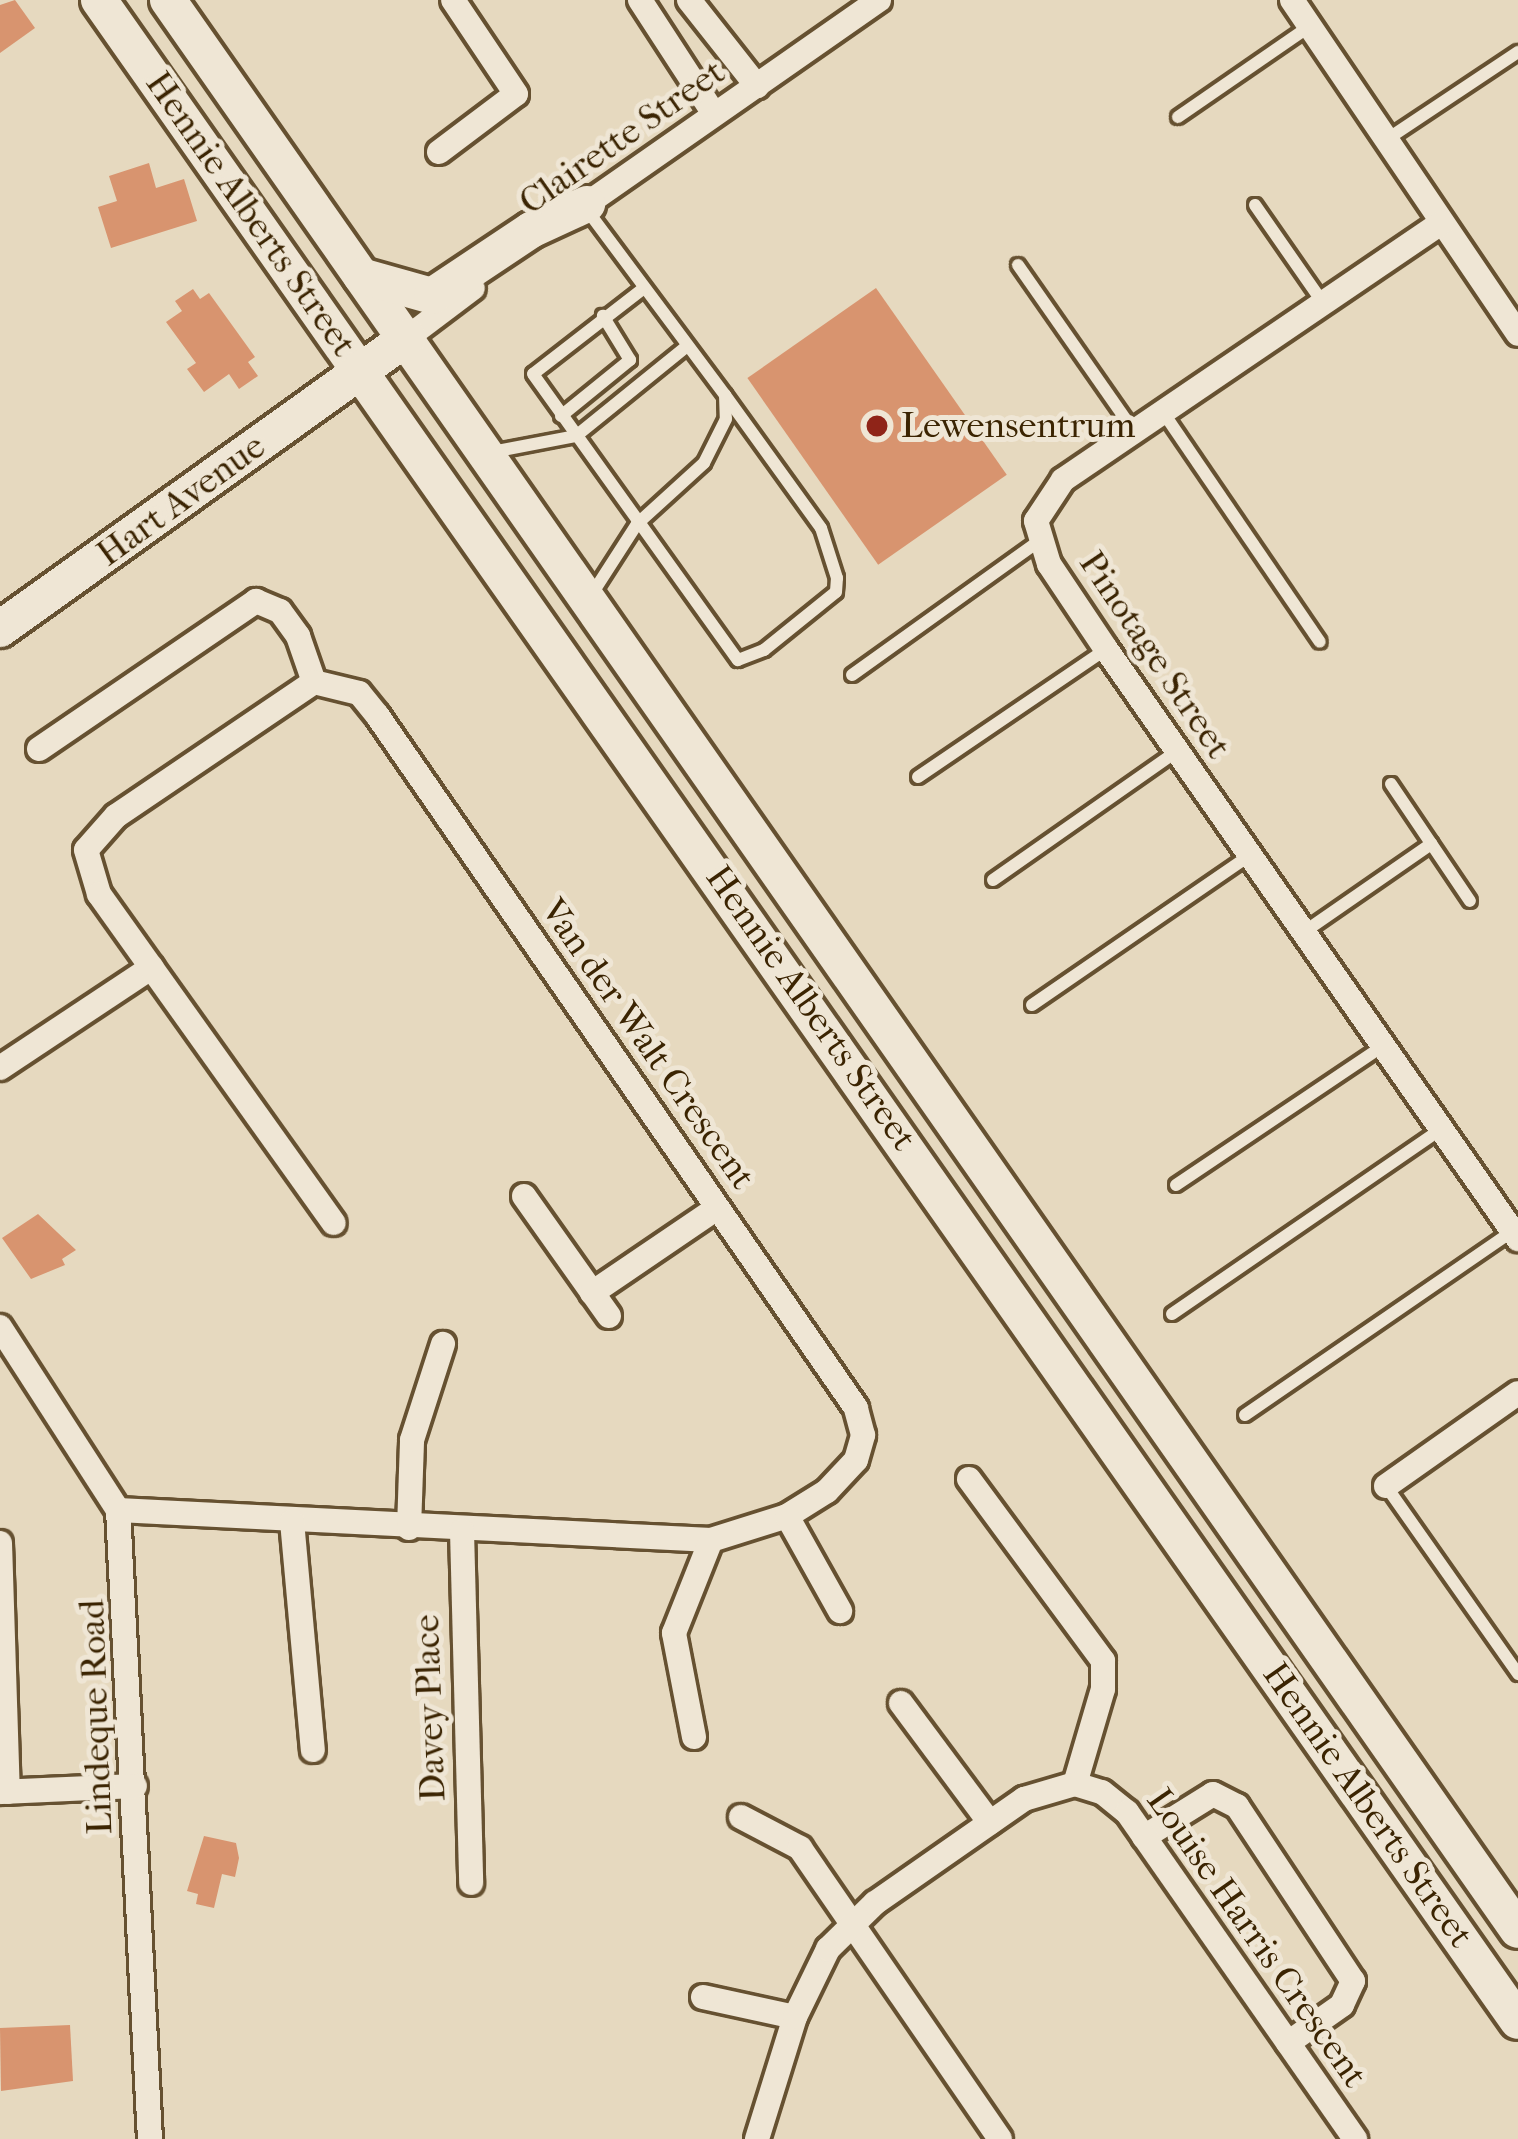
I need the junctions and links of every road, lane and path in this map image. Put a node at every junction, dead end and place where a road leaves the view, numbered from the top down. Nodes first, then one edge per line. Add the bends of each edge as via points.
1 (99, 0) edge
2 (168, 0) edge
3 (453, 0) edge
4 (640, 0) edge
5 (689, 0) edge
6 (879, 0) edge
7 (1292, 0) edge
8 (1310, 26) junction
9 (1518, 52) edge
10 (757, 86) junction
11 (714, 114) junction
12 (1178, 117) dead end
13 (1386, 140) junction
14 (439, 152) dead end
15 (586, 204) junction
16 (1255, 206) dead end
17 (1441, 223) junction
18 (1018, 266) dead end
19 (358, 274) junction
20 (644, 288) junction
21 (1323, 303) junction
22 (603, 316) junction
23 (1514, 320) edge
24 (408, 337) junction
25 (686, 347) junction
26 (361, 370) junction
27 (725, 395) junction
28 (1163, 412) junction
29 (561, 416) junction
30 (1134, 432) junction
31 (576, 436) junction
32 (486, 454) junction
33 (637, 524) junction
34 (1038, 542) junction
35 (588, 600) junction
36 (0, 629) edge
37 (1320, 642) dead end
38 (1106, 650) junction
39 (852, 675) dead end
40 (314, 682) junction
41 (39, 749) dead end
42 (1177, 751) junction
43 (918, 776) dead end
44 (1390, 784) dead end
45 (1431, 844) junction
46 (1250, 855) junction
47 (993, 880) dead end
48 (1470, 902) dead end
49 (1304, 932) junction
50 (152, 967) junction
51 (1032, 1005) dead end
52 (1383, 1046) junction
53 (0, 1067) edge
54 (1441, 1129) junction
55 (1175, 1185) dead end
56 (524, 1196) dead end
57 (718, 1208) junction
58 (334, 1222) dead end
59 (1515, 1235) edge
60 (592, 1293) junction
61 (1172, 1314) dead end
62 (608, 1316) dead end
63 (0, 1327) edge
64 (443, 1344) dead end
65 (1516, 1397) edge
66 (1245, 1415) dead end
67 (969, 1479) dead end
68 (1386, 1486) joint
69 (118, 1510) junction
70 (787, 1516) junction
71 (292, 1521) junction
72 (410, 1528) junction
73 (461, 1531) junction
74 (711, 1540) junction
75 (0, 1543) edge
76 (840, 1611) dead end
77 (1518, 1674) edge
78 (901, 1703) dead end
79 (694, 1736) dead end
80 (313, 1750) dead end
81 (1075, 1784) junction
82 (135, 1786) junction
83 (4, 1792) edge
84 (741, 1817) dead end
85 (990, 1823) junction
86 (1144, 1837) junction
87 (471, 1883) dead end
88 (850, 1926) junction
89 (1518, 1930) edge
90 (703, 1997) dead end
91 (795, 2017) junction
92 (1518, 2020) edge
93 (1288, 2043) junction
94 (150, 2139) edge
95 (757, 2139) edge
96 (1000, 2139) edge
97 (1355, 2139) edge

1 - 26 street, Hennie Alberts Street
2 - 19 street, Hennie Alberts Street
3 - 14 street via 516,94
4 - 11 street
5 - 10 street
6 - 10 street, Clairette Street
7 - 8 street
8 - 12 lane
8 - 13 street
9 - 13 lane
10 - 11 street, Clairette Street
11 - 15 street, Clairette Street
13 - 17 street
15 - 19 street via 432,296
15 - 20 lane
15 - 24 street, Clairette Street
16 - 21 lane
17 - 21 street, Pinotage Street
17 - 23 street
18 - 30 lane
19 - 24 street, Hennie Alberts Street
20 - 22 lane
20 - 25 lane
21 - 28 street, Pinotage Street
22 - 29 lane via 630,360
22 - 29 lane via 532,374
24 - 26 street, Hart Avenue
24 - 32 street, Hennie Alberts Street
25 - 27 lane
25 - 31 lane
26 - 36 street, Hart Avenue
26 - 92 street, Hennie Alberts Street
27 - 33 lane via 726,419 704,463
27 - 33 lane via 821,529 836,592 764,650 738,660
28 - 30 street, Pinotage Street
28 - 37 lane
29 - 31 lane
30 - 34 street, Pinotage Street via 1042,503
31 - 32 lane
31 - 33 lane
32 - 35 street, Hennie Alberts Street
33 - 35 lane
34 - 38 street, Pinotage Street
34 - 39 lane
35 - 89 street, Hennie Alberts Street
38 - 42 street, Pinotage Street
38 - 43 lane
40 - 41 street via 298,636 280,611 256,601
40 - 50 street via 116,816 86,850 99,894
40 - 57 street, Van der Walt Crescent via 359,693 377,715
42 - 46 street, Pinotage Street
42 - 47 lane
44 - 45 lane
45 - 48 lane
45 - 49 lane
46 - 49 street, Pinotage Street
46 - 51 lane
49 - 52 street, Pinotage Street
50 - 53 street
50 - 58 street
52 - 54 street, Pinotage Street
52 - 55 lane
54 - 59 street, Pinotage Street
54 - 61 lane
56 - 60 street
57 - 60 street
57 - 70 street, Van der Walt Crescent via 856,1408 863,1435 844,1477
59 - 66 lane
60 - 62 street
63 - 69 street, Lindeque Road
64 - 72 street via 412,1440
65 - 68 street
67 - 81 street via 1103,1661 1103,1689
68 - 77 lane
69 - 71 street, Van der Walt Crescent
69 - 82 street, Lindeque Road
70 - 74 street, Van der Walt Crescent
70 - 76 street
71 - 72 street, Van der Walt Crescent
71 - 80 street
72 - 73 street, Van der Walt Crescent
73 - 74 street, Van der Walt Crescent
73 - 87 street, Davey Place
74 - 79 street via 674,1633
75 - 83 street
78 - 85 street
81 - 85 street via 1037,1791
81 - 86 street, Louise Harris Crescent via 1113,1798
82 - 83 street
82 - 94 street, Lindeque Road
84 - 88 street via 800,1848
85 - 88 street
86 - 93 street, Louise Harris Crescent
86 - 93 street via 1213,1794 1237,1805 1353,1981 1342,2005
88 - 91 street via 819,1963
88 - 96 street
90 - 91 street
91 - 95 street
93 - 97 street, Louise Harris Crescent

